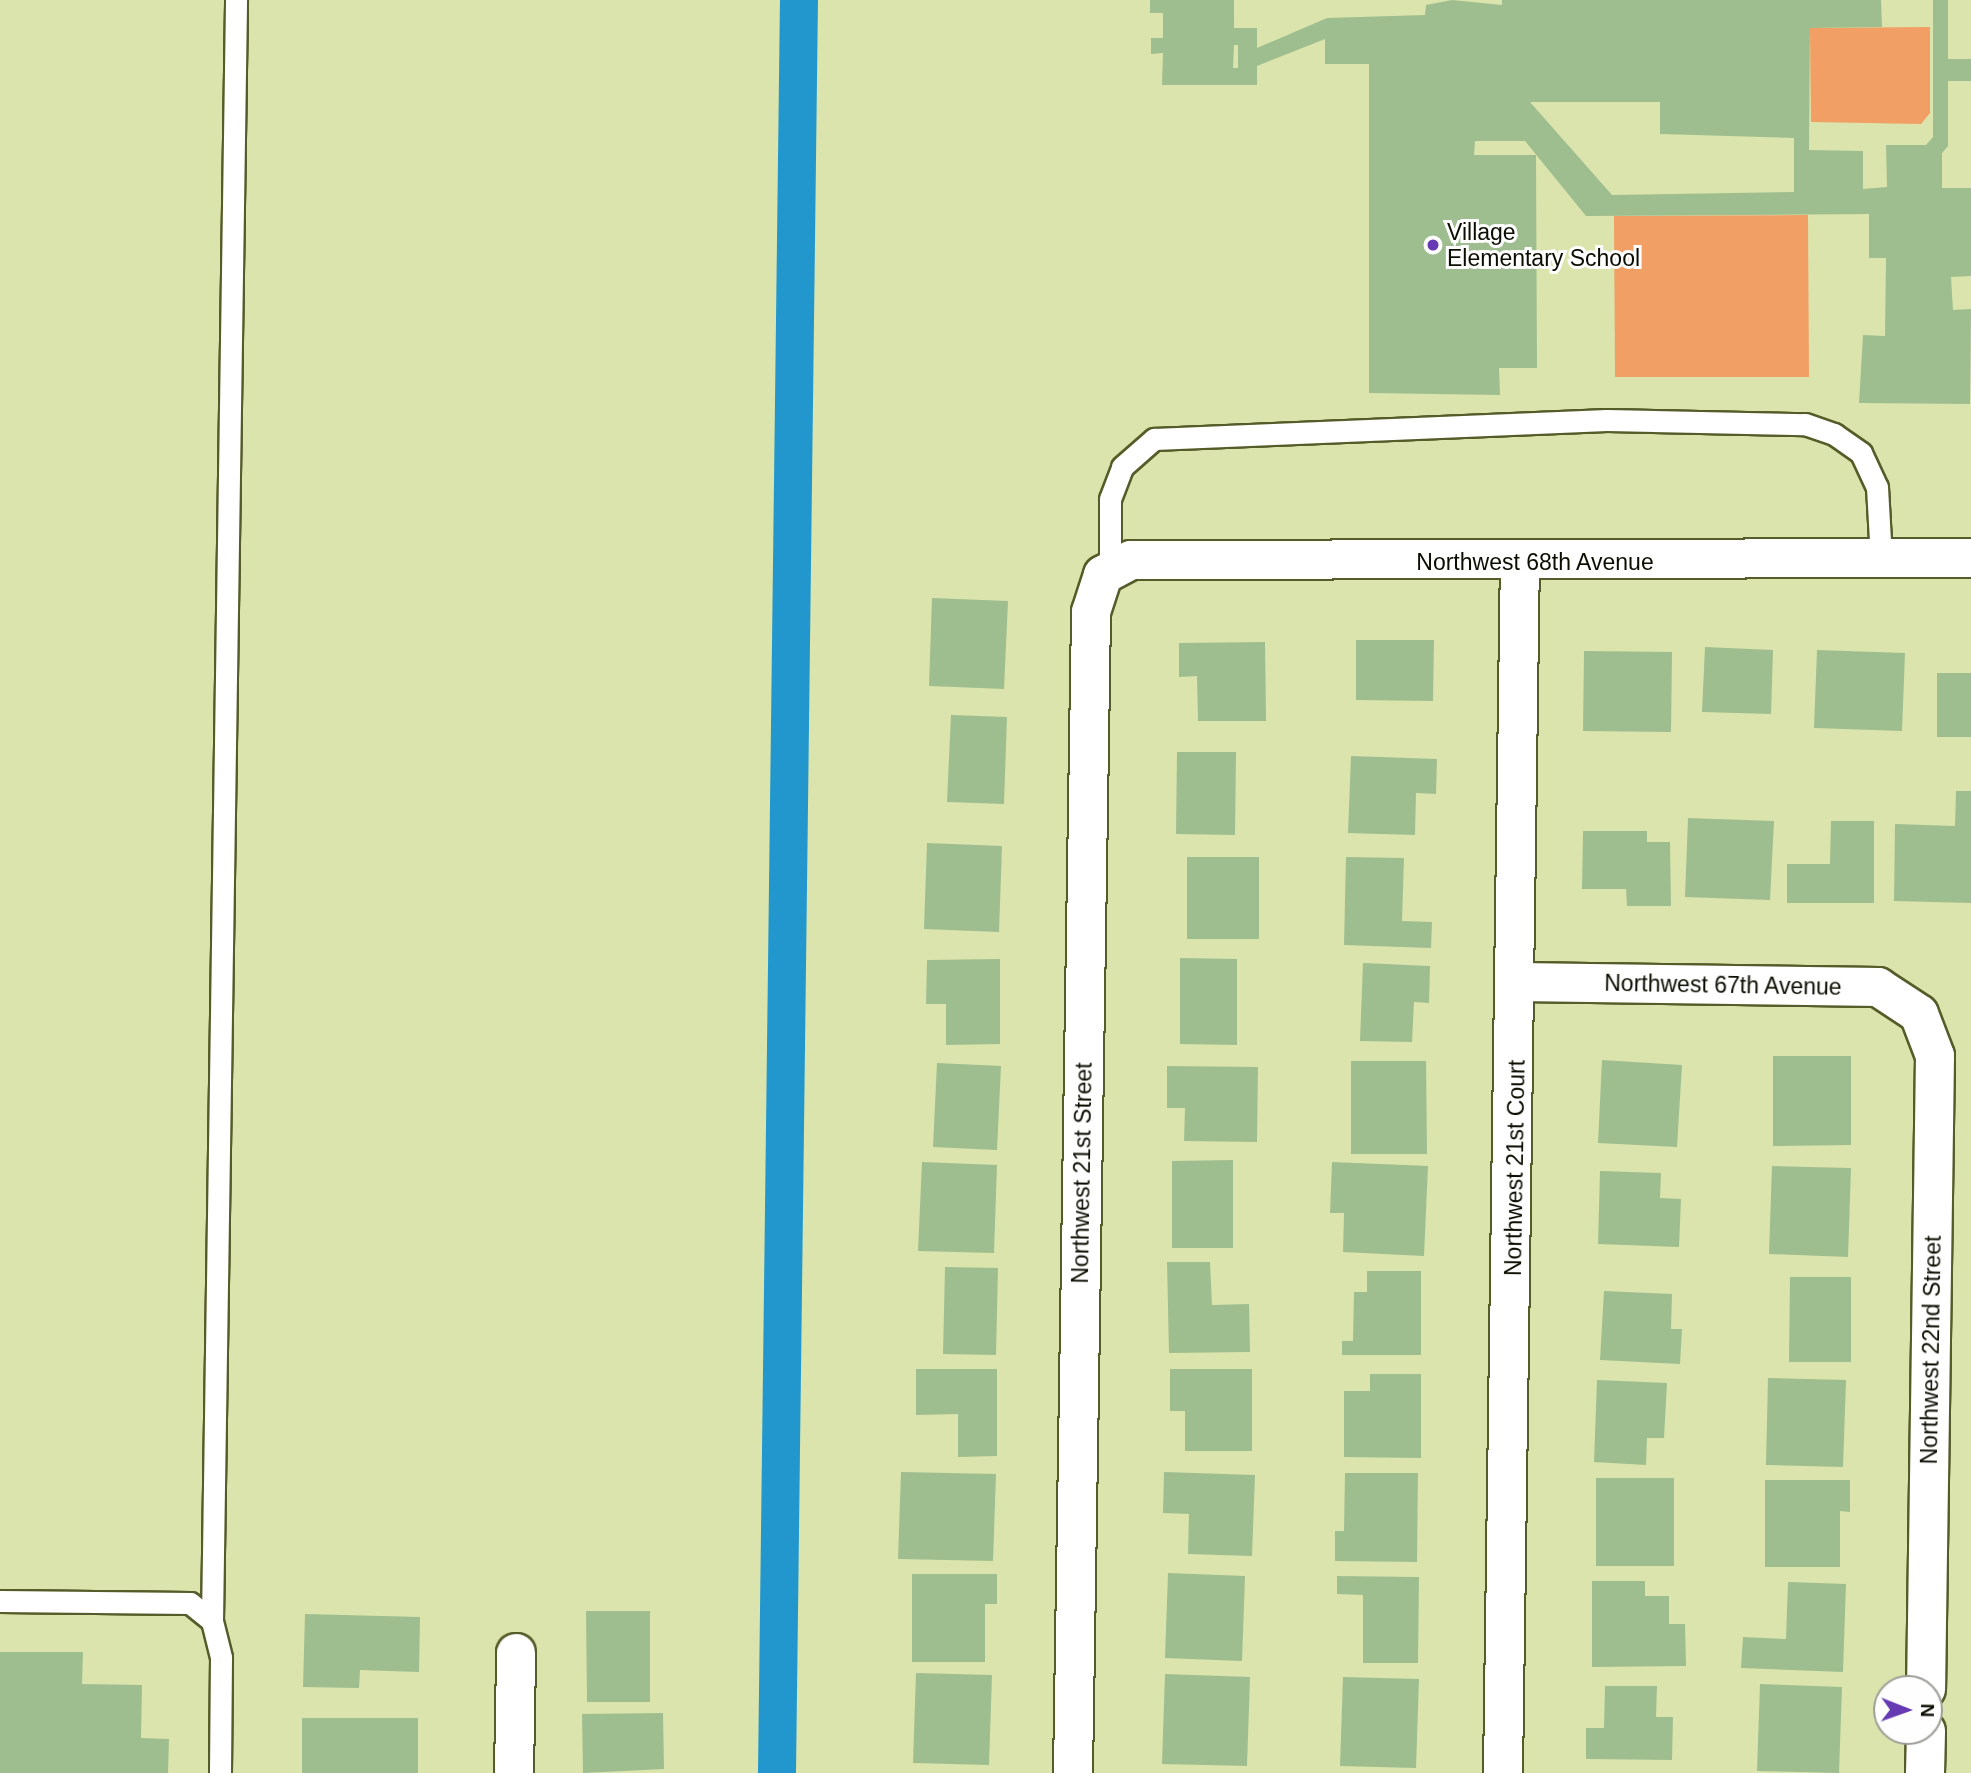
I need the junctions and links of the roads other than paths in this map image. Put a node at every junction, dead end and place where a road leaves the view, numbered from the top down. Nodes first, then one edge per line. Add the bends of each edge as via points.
1 (236, 0) edge
2 (1971, 558) edge
3 (1881, 559) junction
4 (1520, 562) junction
5 (1106, 573) junction
6 (1519, 982) junction
7 (1919, 1014) joint
8 (0, 1601) edge
9 (212, 1621) junction
10 (516, 1653) dead end
11 (1926, 1675) edge
12 (1926, 1745) edge
13 (220, 1773) edge
14 (514, 1773) edge
15 (1073, 1773) edge
16 (1503, 1773) edge
17 (1925, 1773) edge

1 - 9 lane
2 - 3 street, Northwest 68th Avenue
3 - 4 street, Northwest 68th Avenue
3 - 5 lane via 1877,487 1861,453 1833,434 1805,424 1607,420 1154,439 1122,467 1110,499
4 - 5 street, Northwest 68th Avenue via 1131,560
4 - 6 street, Northwest 21st Court
5 - 15 street, Northwest 21st Street via 1090,612
6 - 7 street, Northwest 67th Avenue via 1878,987
6 - 16 street, Northwest 21st Court
7 - 11 street, Northwest 22nd Street via 1935,1056
8 - 9 lane via 190,1603
9 - 13 lane via 221,1658
10 - 14 street
12 - 17 street

